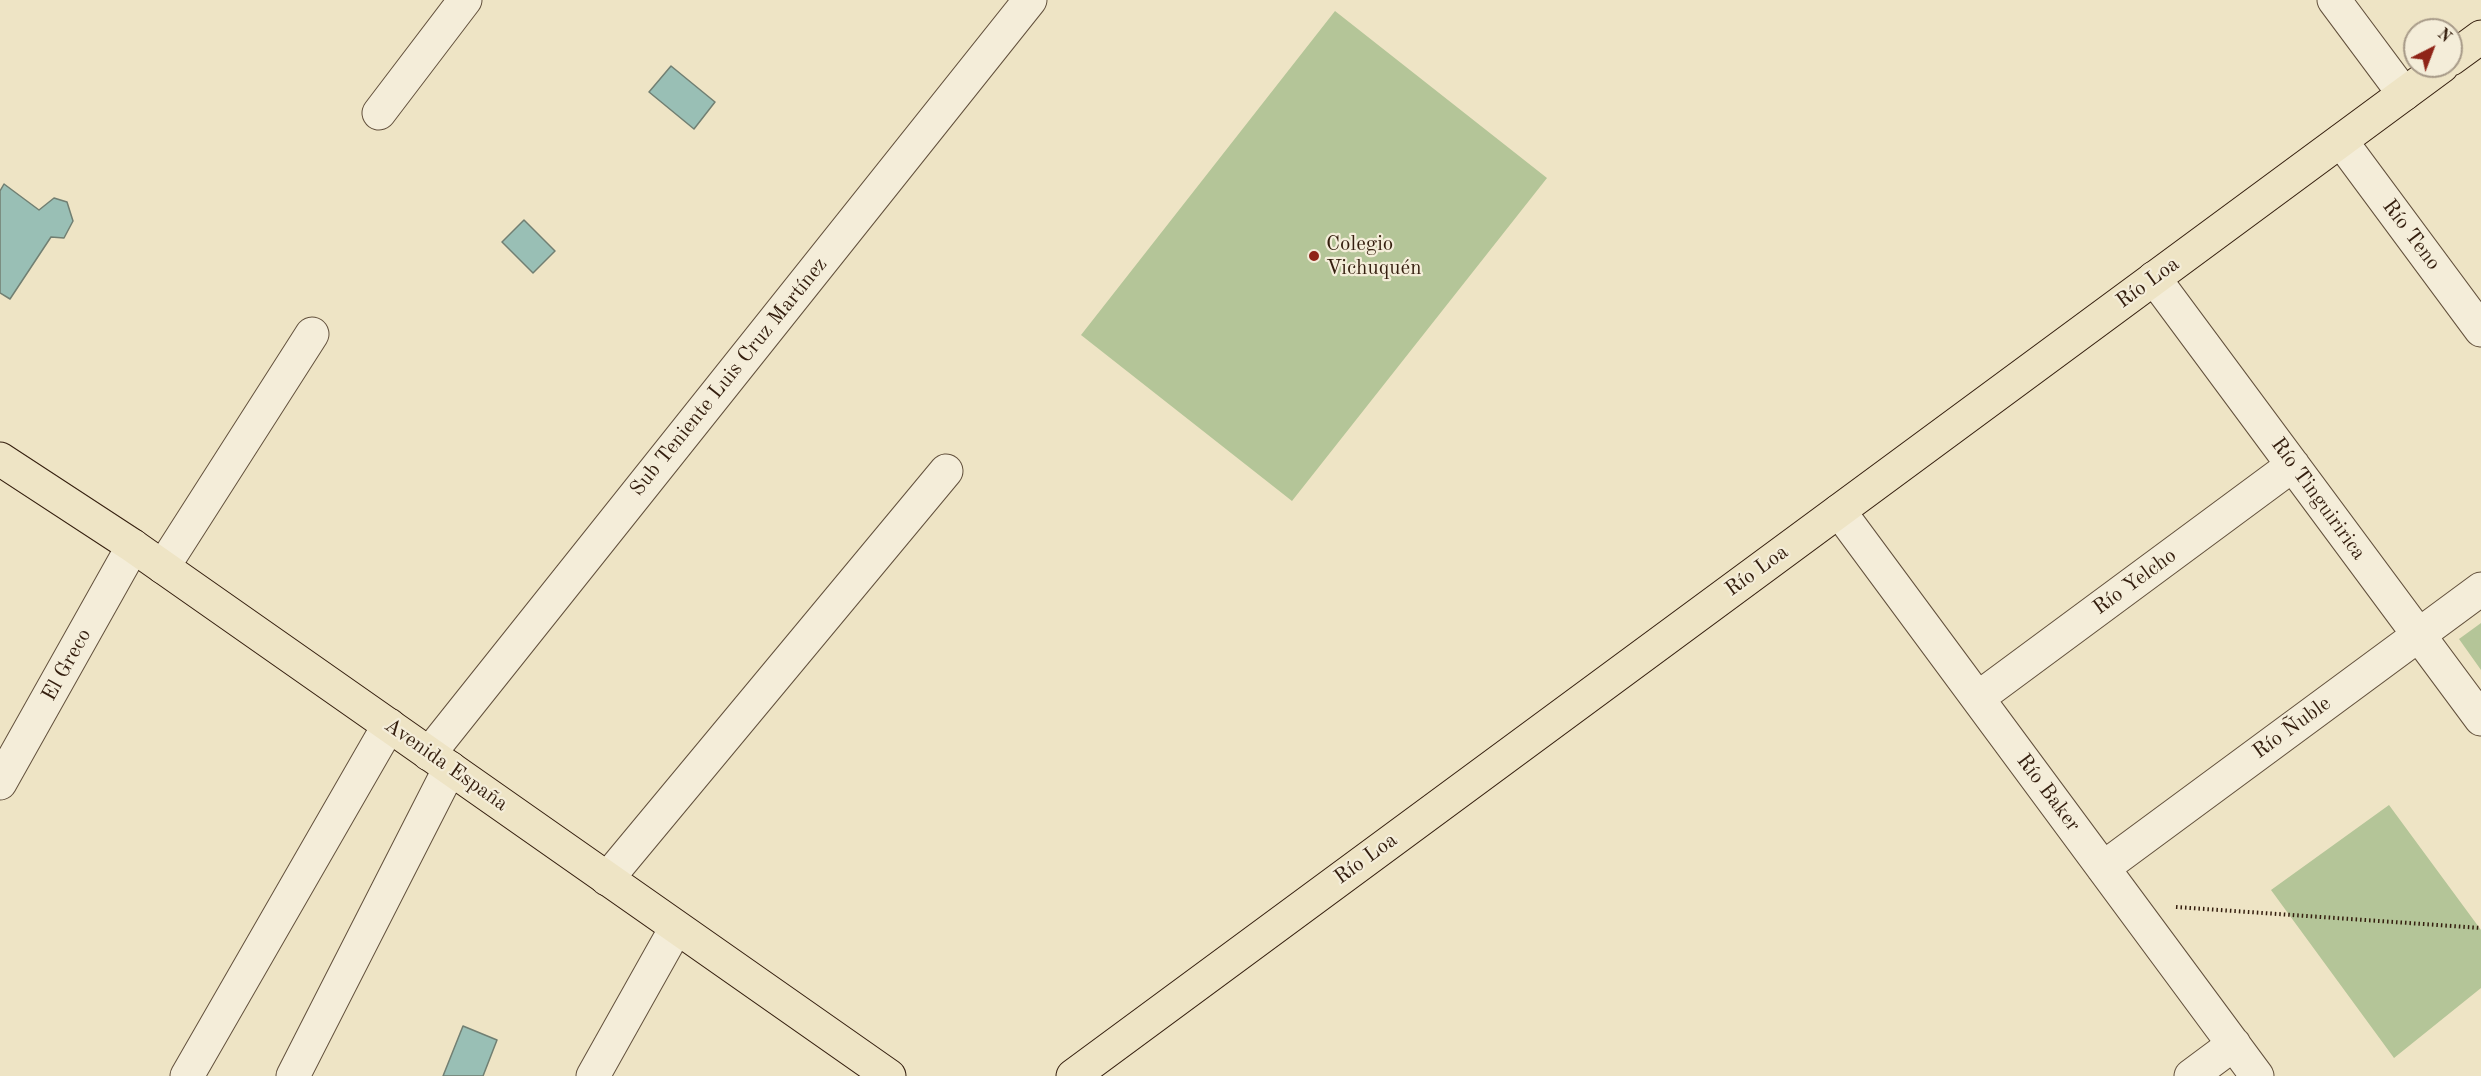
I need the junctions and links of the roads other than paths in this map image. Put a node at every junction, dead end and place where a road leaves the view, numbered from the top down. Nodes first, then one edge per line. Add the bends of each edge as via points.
1 (465, 0) edge
2 (1030, 0) edge
3 (2334, 0) edge
4 (2481, 37) edge
5 (2463, 50) edge
6 (2426, 78) edge
7 (2404, 94) junction
8 (379, 113) dead end
9 (2341, 141) junction
10 (2154, 278) junction
11 (2481, 330) edge
12 (312, 334) dead end
13 (0, 459) edge
14 (2293, 465) junction
15 (946, 471) dead end
16 (1839, 511) junction
17 (133, 546) junction
18 (163, 567) junction
19 (2481, 589) edge
20 (2419, 635) junction
21 (1978, 698) junction
22 (2481, 719) edge
23 (388, 725) junction
24 (440, 761) junction
25 (0, 783) edge
26 (2103, 868) junction
27 (607, 879) junction
28 (676, 928) junction
29 (2234, 1044) junction
30 (187, 1076) edge
31 (293, 1076) edge
32 (592, 1076) edge
33 (889, 1076) edge
34 (1073, 1076) edge
35 (2191, 1076) edge
36 (2257, 1076) edge

1 - 8 street
2 - 24 street, Sub Teniente Luis Cruz Martínez
3 - 7 street
4 - 5 main road
6 - 7 main road, Río Loa
7 - 9 main road, Río Loa
9 - 10 main road, Río Loa
9 - 11 street, Río Teno
10 - 14 street, Río Tinguiririca
10 - 16 main road, Río Loa
12 - 18 street
13 - 17 main road, Avenida España
14 - 20 street, Río Tinguiririca
14 - 21 street, Río Yelcho
15 - 27 street
16 - 21 street, Río Baker
16 - 34 main road, Río Loa
17 - 18 main road, Avenida España
17 - 25 street, El Greco
18 - 23 main road, Avenida España
19 - 20 street, Río Ñuble
20 - 22 street, Río Tinguiririca
20 - 26 street, Río Ñuble
21 - 26 street, Río Baker
23 - 24 main road, Avenida España
23 - 30 street
24 - 27 main road, Avenida España
24 - 31 street, Sub Teniente Luis Cruz Martínez
26 - 29 street, Río Baker
27 - 28 main road, Avenida España
28 - 32 street
28 - 33 main road, Avenida España
29 - 35 street
29 - 36 street, Río Baker

